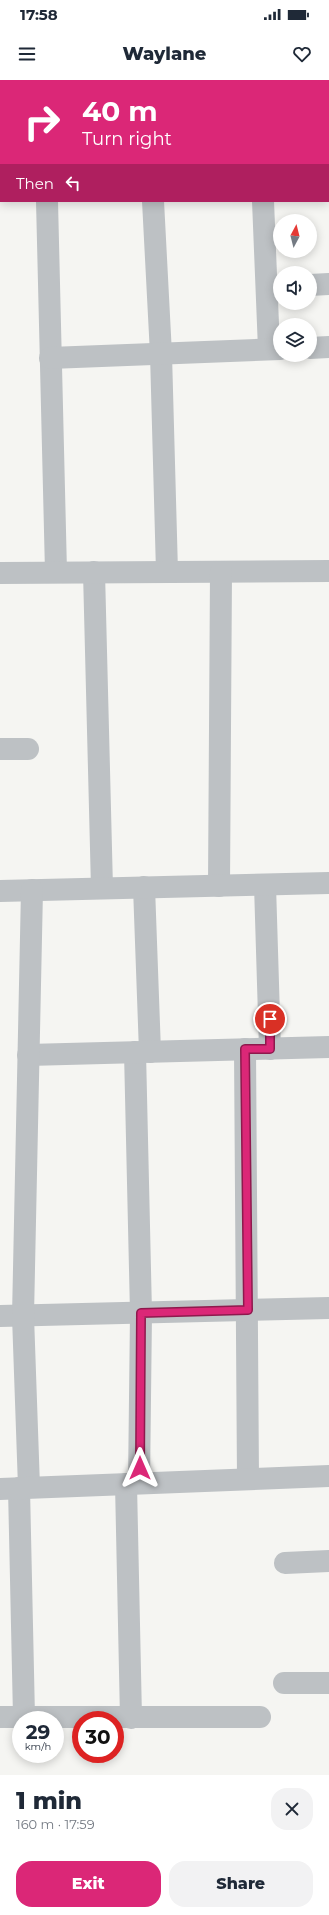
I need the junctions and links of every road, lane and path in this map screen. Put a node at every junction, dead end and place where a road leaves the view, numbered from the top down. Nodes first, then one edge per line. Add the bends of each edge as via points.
1 (47, 202) edge
2 (153, 202) edge
3 (263, 202) edge
4 (329, 284) edge
5 (317, 285) edge
6 (273, 287) edge
7 (329, 347) edge
8 (317, 348) edge
9 (273, 349) edge
10 (161, 354) junction
11 (50, 358) junction
12 (329, 571) edge
13 (56, 572) junction
14 (94, 572) junction
15 (167, 572) junction
16 (221, 572) junction
17 (0, 573) edge
18 (0, 749) edge
19 (28, 749) dead end
20 (329, 883) edge
21 (265, 885) junction
22 (219, 886) junction
23 (144, 887) junction
24 (102, 888) junction
25 (32, 890) junction
26 (0, 891) edge
27 (329, 1047) edge
28 (245, 1049) junction
29 (270, 1049) junction
30 (142, 1052) junction
31 (28, 1055) junction
32 (329, 1308) edge
33 (248, 1310) junction
34 (141, 1313) junction
35 (0, 1316) edge
36 (23, 1316) junction
37 (329, 1476) edge
38 (248, 1479) junction
39 (133, 1484) junction
40 (16, 1488) edge
41 (329, 1561) edge
42 (285, 1563) dead end
43 (329, 1682) edge
44 (284, 1683) dead end
45 (24, 1711) edge
46 (0, 1717) edge
47 (12, 1717) edge
48 (64, 1717) edge
49 (131, 1718) junction
50 (260, 1718) dead end

1 - 11 street
2 - 10 street
3 - 6 street
4 - 5 street
7 - 8 street
9 - 10 street
10 - 11 street
10 - 15 street
11 - 13 street
12 - 16 street
13 - 14 street
13 - 17 street
14 - 15 street
14 - 24 street
15 - 16 street
16 - 22 street
18 - 19 street
20 - 21 street
21 - 22 street
21 - 29 street
22 - 23 street
23 - 24 street
23 - 30 street
24 - 25 street
25 - 26 street
25 - 31 street
27 - 29 street
28 - 29 street
28 - 30 street
28 - 33 street
30 - 31 street
30 - 34 street
31 - 36 street
32 - 33 street
33 - 34 street
33 - 38 street
34 - 36 street
34 - 39 street
35 - 36 street
36 - 40 street
37 - 38 street
38 - 39 street
39 - 40 street
39 - 49 street
40 - 45 street
41 - 42 street
43 - 44 street
46 - 47 street
48 - 49 street
49 - 50 street

